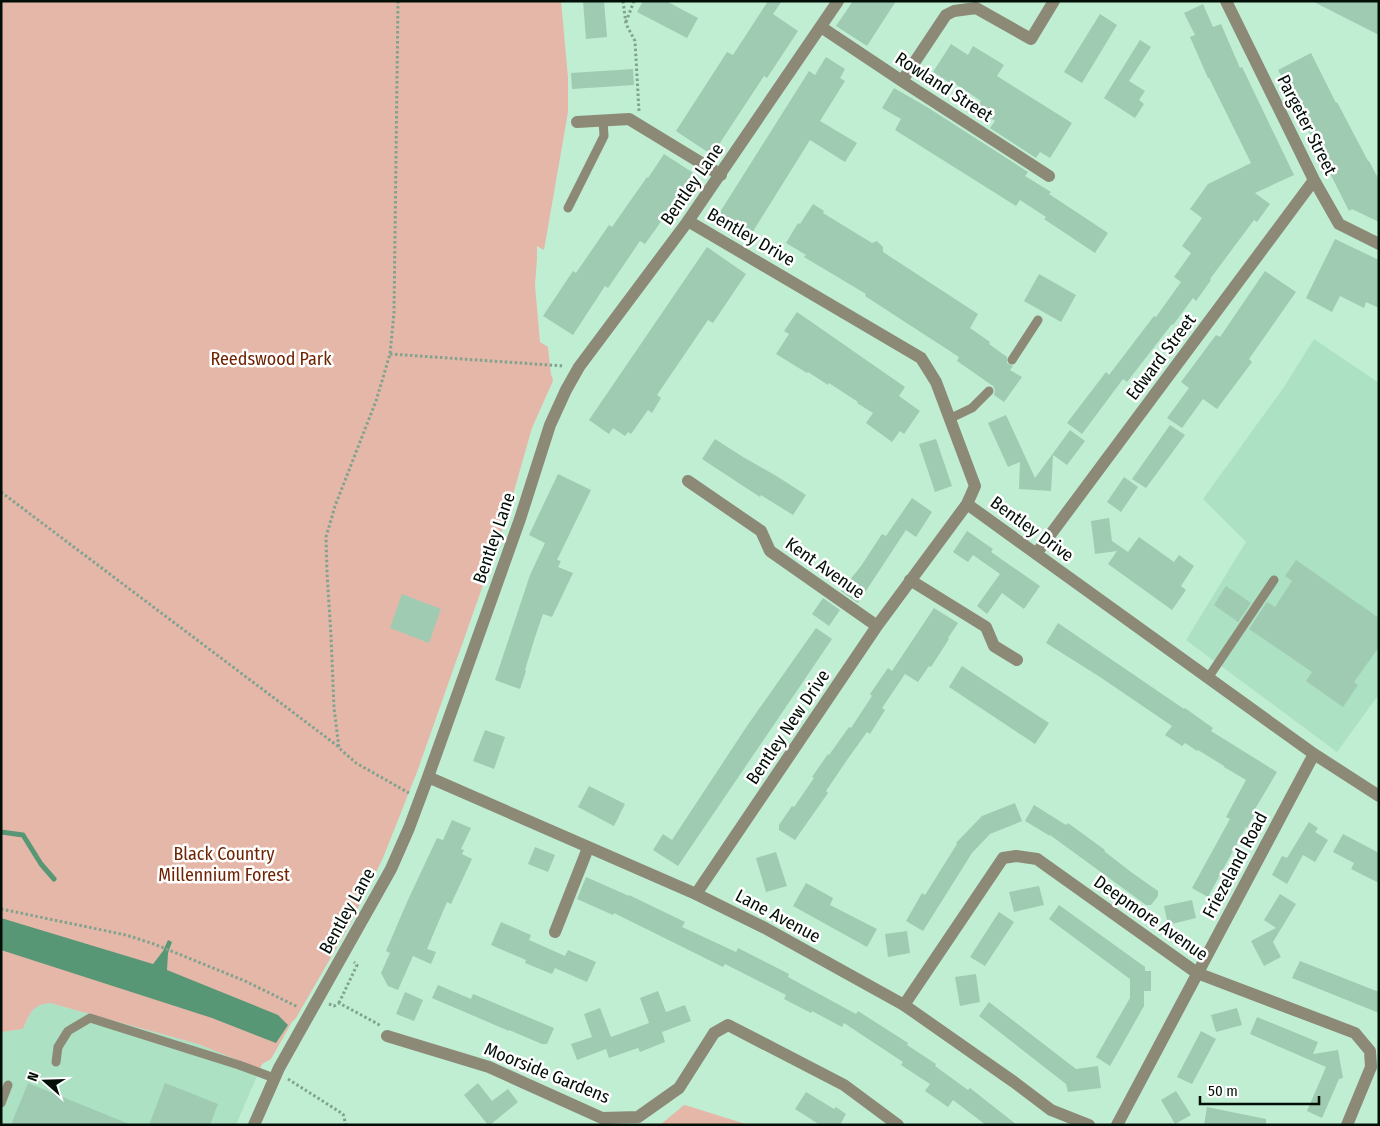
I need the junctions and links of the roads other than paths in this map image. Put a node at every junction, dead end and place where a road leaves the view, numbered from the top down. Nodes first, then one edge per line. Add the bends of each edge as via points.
1 (838, 1) edge
2 (1054, 1) edge
3 (1226, 1) edge
4 (821, 26) junction
5 (902, 81) junction
6 (603, 120) junction
7 (577, 122) dead end
8 (720, 175) junction
9 (1049, 176) dead end
10 (1314, 180) junction
11 (568, 208) dead end
12 (688, 221) junction
13 (1379, 244) edge
14 (1038, 320) dead end
15 (1012, 360) dead end
16 (989, 391) dead end
17 (951, 418) junction
18 (688, 481) dead end
19 (967, 504) junction
20 (1036, 554) junction
21 (910, 580) junction
22 (1274, 580) dead end
23 (877, 626) junction
24 (1017, 660) dead end
25 (1208, 678) junction
26 (1314, 754) junction
27 (428, 777) junction
28 (1379, 796) edge
29 (588, 848) junction
30 (696, 894) junction
31 (555, 932) dead end
32 (1198, 972) junction
33 (904, 1005) junction
34 (388, 1036) road end
35 (56, 1062) dead end
36 (277, 1073) junction
37 (8, 1085) dead end
38 (1, 1103) edge
39 (254, 1125) edge
40 (898, 1125) edge
41 (1089, 1125) edge
42 (1117, 1125) edge
43 (1347, 1125) edge

1 - 4 street, Bentley Lane
2 - 5 street via 1031,39 976,8 954,10 946,16
3 - 10 street, Pargeter Street
4 - 5 street, Rowland Street
4 - 8 street, Bentley Lane
5 - 9 street, Rowland Street
6 - 7 street
6 - 8 street via 629,119
6 - 11 lane via 604,136
8 - 12 street, Bentley Lane
10 - 13 street, Pargeter Street via 1339,224
10 - 20 street, Edward Street
12 - 17 street, Bentley Drive via 921,358 936,382
12 - 27 street, Bentley Lane via 579,367 566,390 550,425
14 - 15 lane
16 - 17 lane via 972,408
17 - 19 street, Bentley Drive via 975,486
18 - 23 street, Kent Avenue via 761,531 770,552
19 - 20 street, Bentley Drive
19 - 21 street, Bentley New Drive
20 - 25 street, Bentley Drive
21 - 23 street, Bentley New Drive
21 - 24 street via 986,627 994,646
22 - 25 lane
23 - 30 street, Bentley New Drive
25 - 26 street, Bentley Drive
26 - 28 street, Bentley Drive
26 - 32 street, Friezeland Road
27 - 29 street, Lane Avenue
27 - 36 street, Bentley Lane via 391,869
29 - 30 street, Lane Avenue
29 - 31 street
30 - 33 street, Lane Avenue
32 - 33 street, Deepmore Avenue via 1036,859 1016,856 1003,858
32 - 42 street, Friezeland Road
32 - 43 street, Deepmore Avenue via 1354,1033 1370,1051 1371,1068
33 - 41 street, Lane Avenue via 1051,1110
34 - 40 street, Moorside Gardens via 489,1067 602,1118 638,1117 679,1088 714,1033 728,1025 844,1085
35 - 36 lane via 58,1047 68,1031 90,1018
36 - 39 street, Bentley Lane
37 - 38 lane

